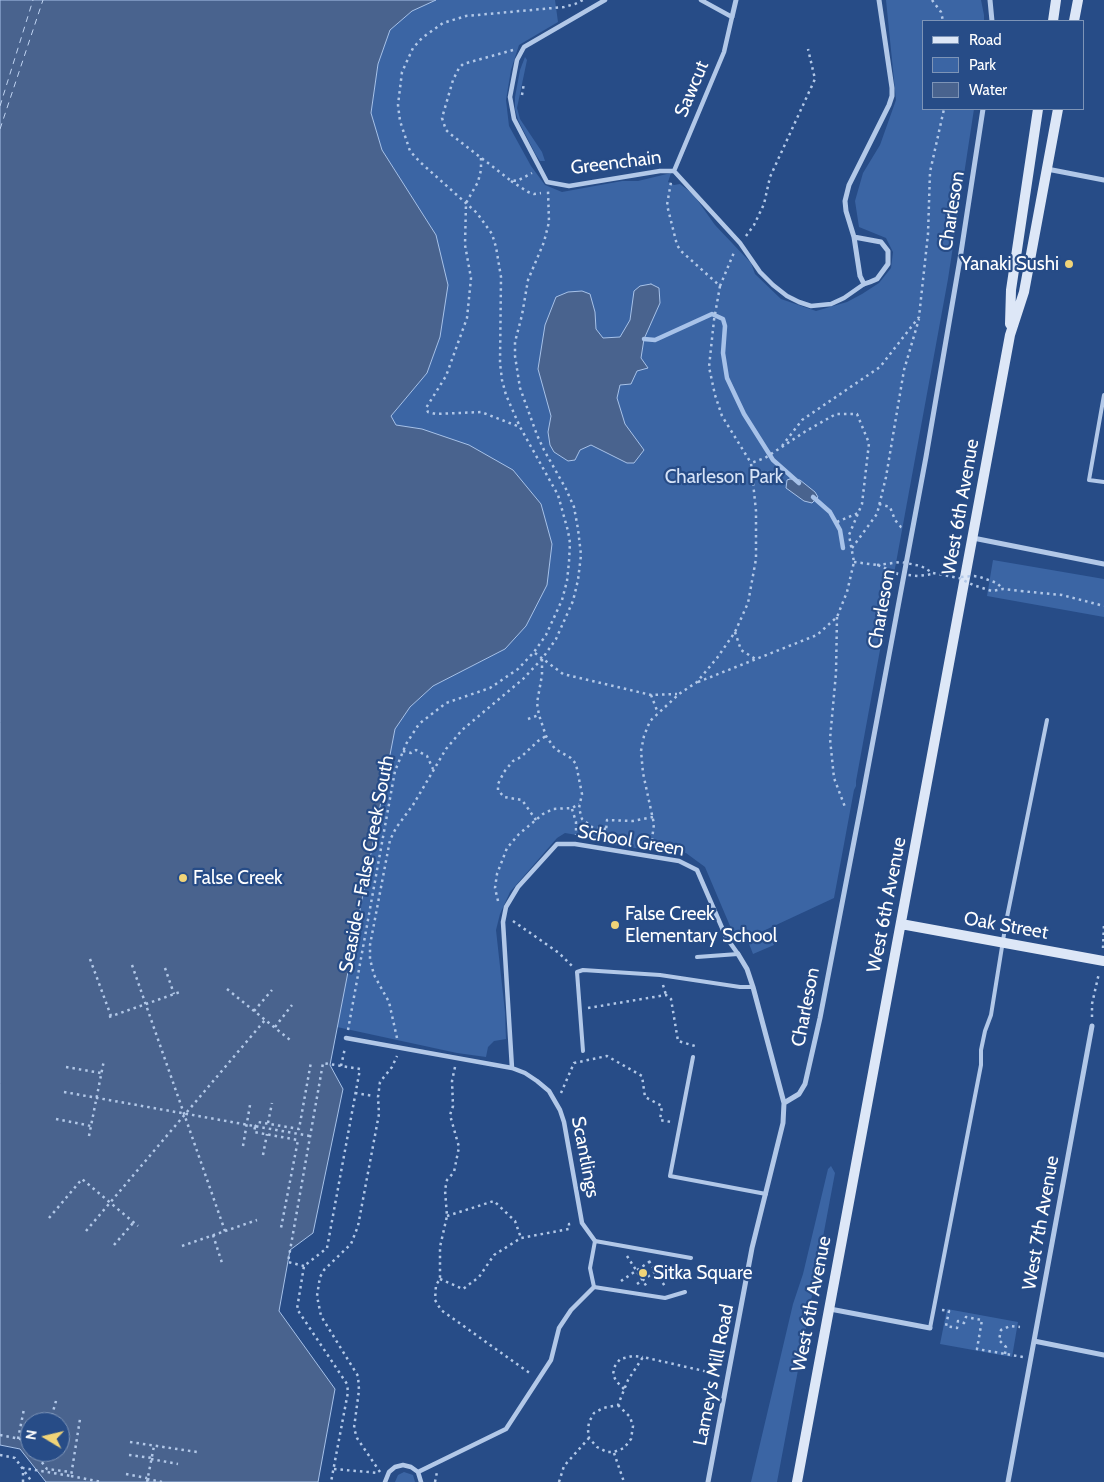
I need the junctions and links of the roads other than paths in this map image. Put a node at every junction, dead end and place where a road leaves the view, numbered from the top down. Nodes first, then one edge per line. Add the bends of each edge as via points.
1 (605, 0) edge
2 (701, 0) edge
3 (736, 0) edge
4 (879, 0) edge
5 (990, 0) edge
6 (1056, 0) edge
7 (1078, 0) edge
8 (732, 17) junction
9 (992, 20) edge
10 (1053, 20) edge
11 (1074, 20) edge
12 (983, 110) edge
13 (1038, 110) edge
14 (1058, 110) edge
15 (1047, 169) junction
16 (674, 172) junction
17 (1104, 180) edge
18 (854, 237) junction
19 (864, 284) junction
20 (1010, 335) junction
21 (1104, 395) edge
22 (1104, 482) edge
23 (973, 538) junction
24 (1104, 564) edge
25 (1047, 720) dead end
26 (901, 924) junction
27 (1002, 943) junction
28 (738, 954) junction
29 (697, 957) dead end
30 (1102, 961) edge
31 (753, 987) junction
32 (1092, 1026) road end
33 (346, 1038) road end
34 (584, 1051) dead end
35 (693, 1057) road end
36 (512, 1068) junction
37 (784, 1102) junction
38 (766, 1194) junction
39 (595, 1241) junction
40 (691, 1258) dead end
41 (594, 1287) junction
42 (685, 1292) dead end
43 (829, 1309) junction
44 (930, 1328) joint
45 (1034, 1341) junction
46 (1104, 1355) edge
47 (418, 1472) junction
48 (385, 1482) edge
49 (421, 1482) edge
50 (708, 1482) edge
51 (797, 1482) edge
52 (1008, 1482) edge

1 - 16 street, Greenchain via 524,47 517,60 510,98 514,119 547,182 569,186 660,171
2 - 8 street
3 - 8 street
4 - 18 street via 892,96 846,193 846,211
5 - 9 street
6 - 10 main road
7 - 11 main road
8 - 16 street, Sawcut via 724,52
12 - 37 street, Charleson via 912,529 809,1072 799,1094
13 - 20 main road, West 6th Avenue via 1011,290
14 - 15 main road, West 6th Avenue
15 - 17 street
15 - 20 main road, West 6th Avenue via 1024,292
16 - 19 street, Greenchain via 740,243 760,272 787,296 818,306 831,304
18 - 19 street
18 - 19 street via 881,242 888,251 888,264 883,272 877,279
20 - 23 main road, West 6th Avenue
21 - 22 lane via 1089,480
23 - 24 street
23 - 26 main road, West 6th Avenue
25 - 27 lane
26 - 27 main road, Oak Street
26 - 43 main road, West 6th Avenue
27 - 30 main road, Oak Street
27 - 44 lane
28 - 29 lane
28 - 31 street, Lamey's Mill Road
28 - 36 street, School Green via 726,937 697,870 679,861 557,844 518,887 506,907 503,922
31 - 34 lane via 660,975 577,972
31 - 37 street, Lamey's Mill Road
32 - 45 street, West 7th Avenue
33 - 36 street, Scantlings
35 - 38 lane via 670,1176
36 - 39 street, Scantlings via 537,1081 556,1101 564,1122 582,1223
37 - 38 street, Lamey's Mill Road via 783,1123
38 - 50 street, Lamey's Mill Road via 752,1248
39 - 40 lane
39 - 41 lane via 590,1268
41 - 42 lane via 653,1297
41 - 47 street via 570,1310 559,1328 550,1360 506,1429
43 - 44 street
43 - 51 main road, West 6th Avenue
45 - 46 street
45 - 52 street, West 7th Avenue
47 - 48 street via 403,1465 395,1467
47 - 49 street

